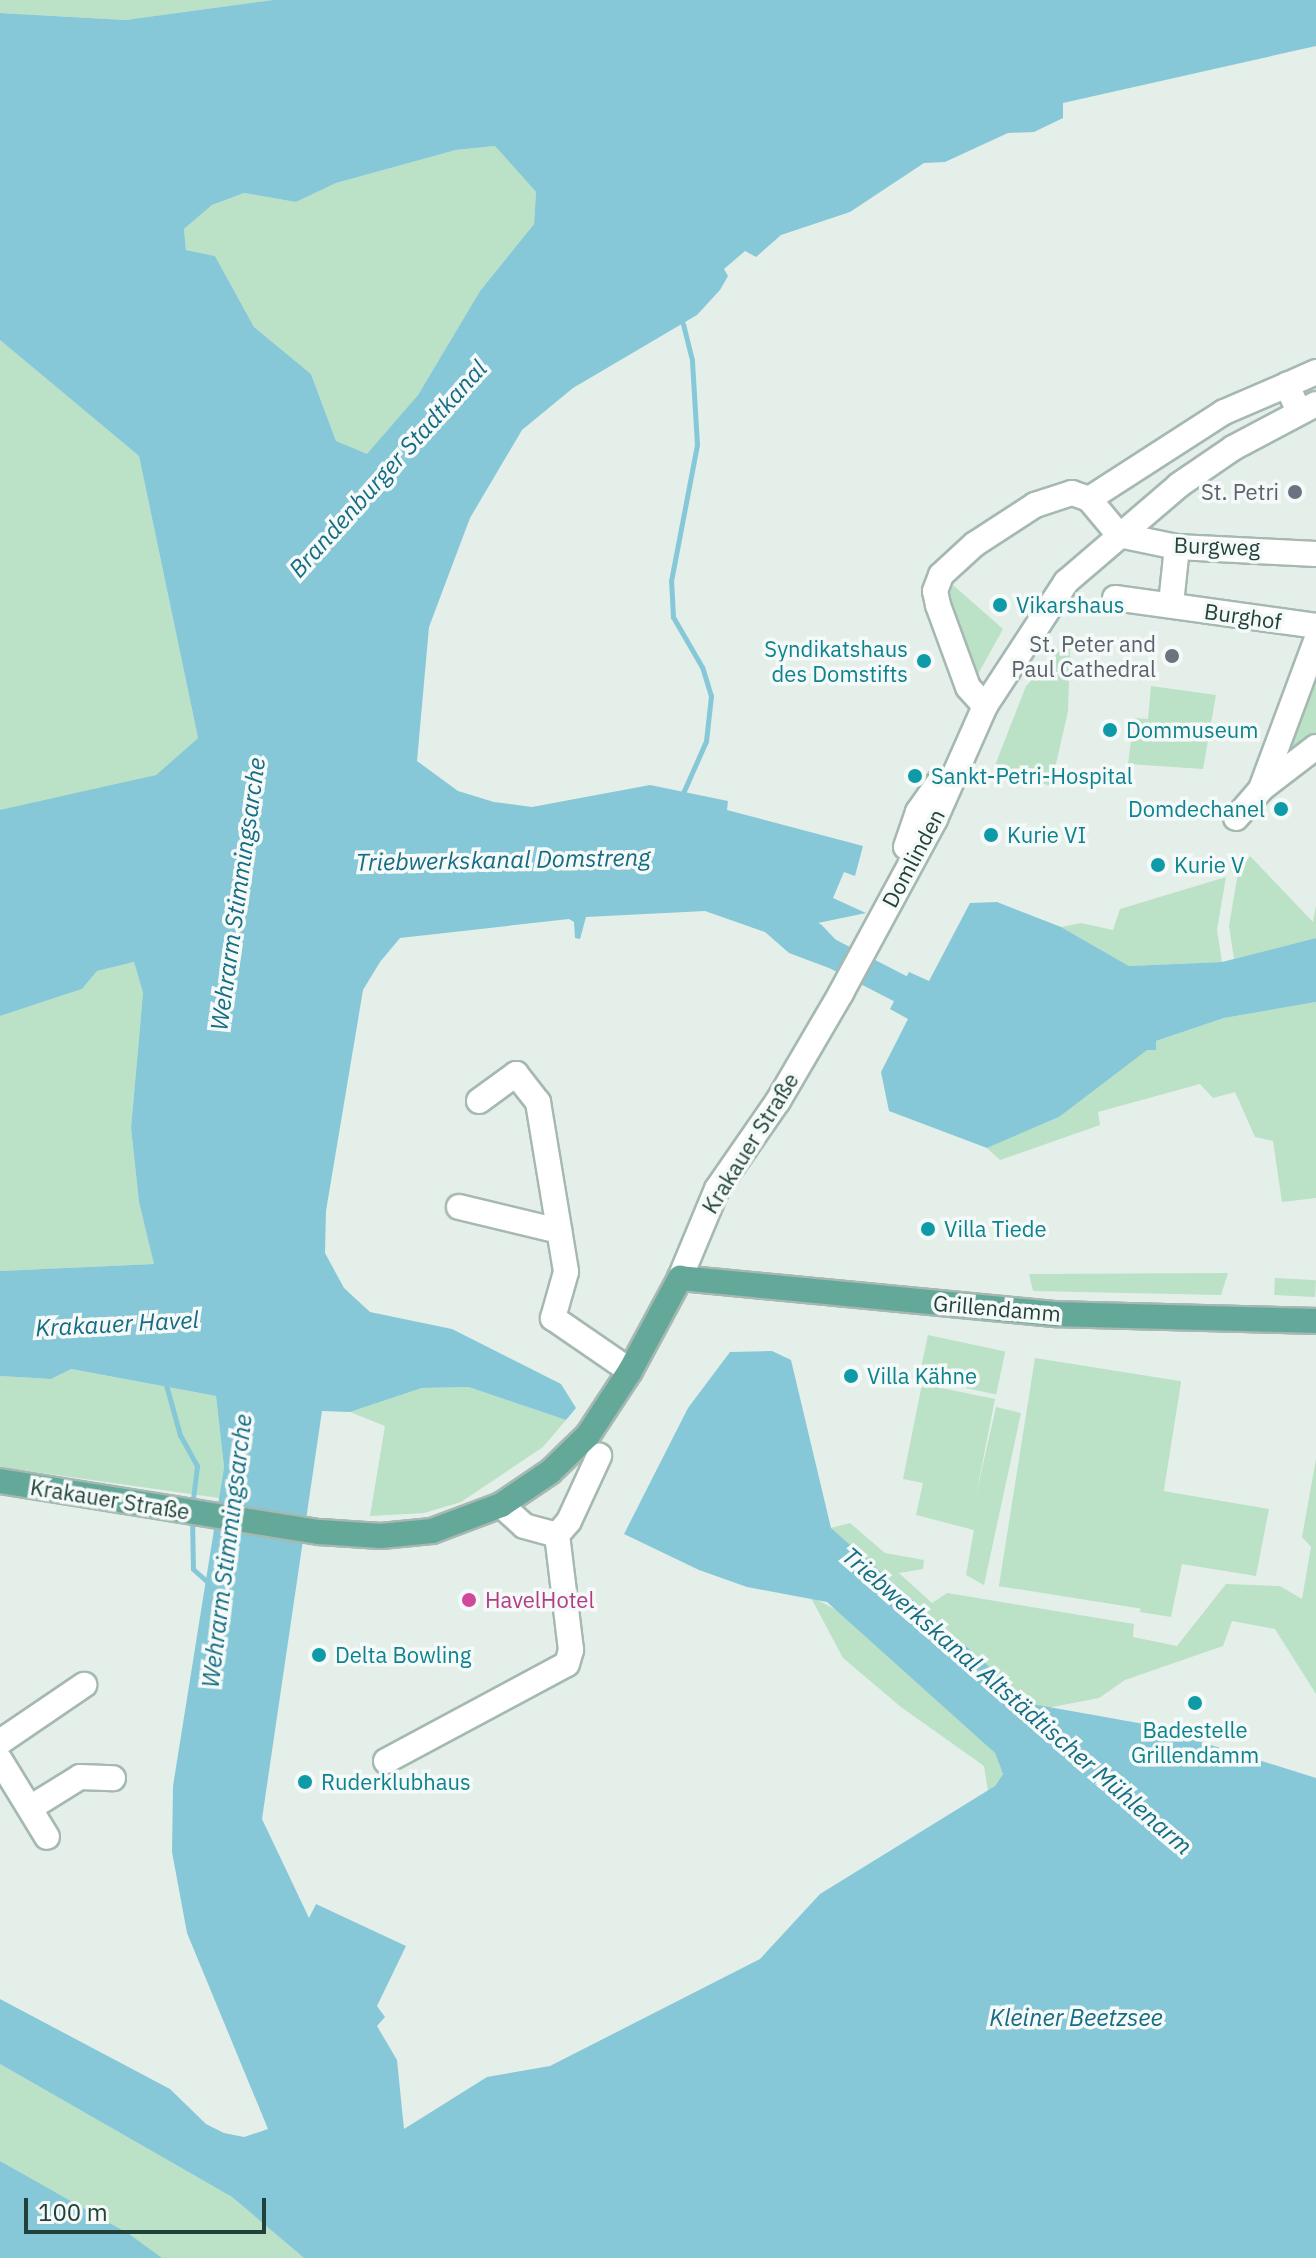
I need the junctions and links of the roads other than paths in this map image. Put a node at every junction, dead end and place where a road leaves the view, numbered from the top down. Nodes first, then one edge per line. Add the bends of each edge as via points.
1 (1316, 372) edge
2 (1287, 385) junction
3 (1307, 408) edge
4 (1089, 499) junction
5 (1119, 535) junction
6 (1177, 547) junction
7 (1316, 554) edge
8 (1115, 598) dead end
9 (1171, 604) junction
10 (1316, 626) edge
11 (1316, 641) edge
12 (985, 706) junction
13 (1316, 747) edge
14 (1261, 789) junction
15 (1236, 818) dead end
16 (880, 920) joint
17 (479, 1101) dead end
18 (459, 1207) dead end
19 (559, 1231) junction
20 (680, 1278) junction
21 (1316, 1321) edge
22 (630, 1371) junction
23 (599, 1456) dead end
24 (0, 1481) edge
25 (501, 1505) junction
26 (557, 1535) junction
27 (84, 1685) dead end
28 (0, 1742) edge
29 (0, 1760) edge
30 (386, 1761) dead end
31 (113, 1778) dead end
32 (30, 1808) junction
33 (47, 1837) dead end

1 - 2 street
2 - 3 street, Domlinden
2 - 4 street via 1224,412
3 - 5 street, Domlinden via 1223,455
4 - 5 street
4 - 12 street via 1072,493 1035,505 975,544 941,575 935,591 938,605 968,687
5 - 6 street, Burgweg
5 - 12 street, Domlinden via 1066,582
6 - 7 street, Burgweg
6 - 9 street
8 - 9 street, Burghof
9 - 10 street, Burghof
11 - 14 street
12 - 16 street, Domlinden via 935,819
13 - 14 street
14 - 15 street
16 - 20 street, Krakauer Straße via 778,1101 717,1189
17 - 19 street via 516,1074 538,1102
18 - 19 street
19 - 22 street via 566,1272 553,1318
20 - 21 main road, Grillendamm via 1055,1314
20 - 22 main road, Krakauer Straße
22 - 25 main road, Krakauer Straße via 588,1435 550,1472
23 - 26 street
24 - 25 main road, Krakauer Straße via 320,1532 418,1533
25 - 26 street via 524,1526
26 - 30 street via 571,1650 567,1664
27 - 28 street
29 - 32 street
31 - 32 street via 80,1777
32 - 33 street

